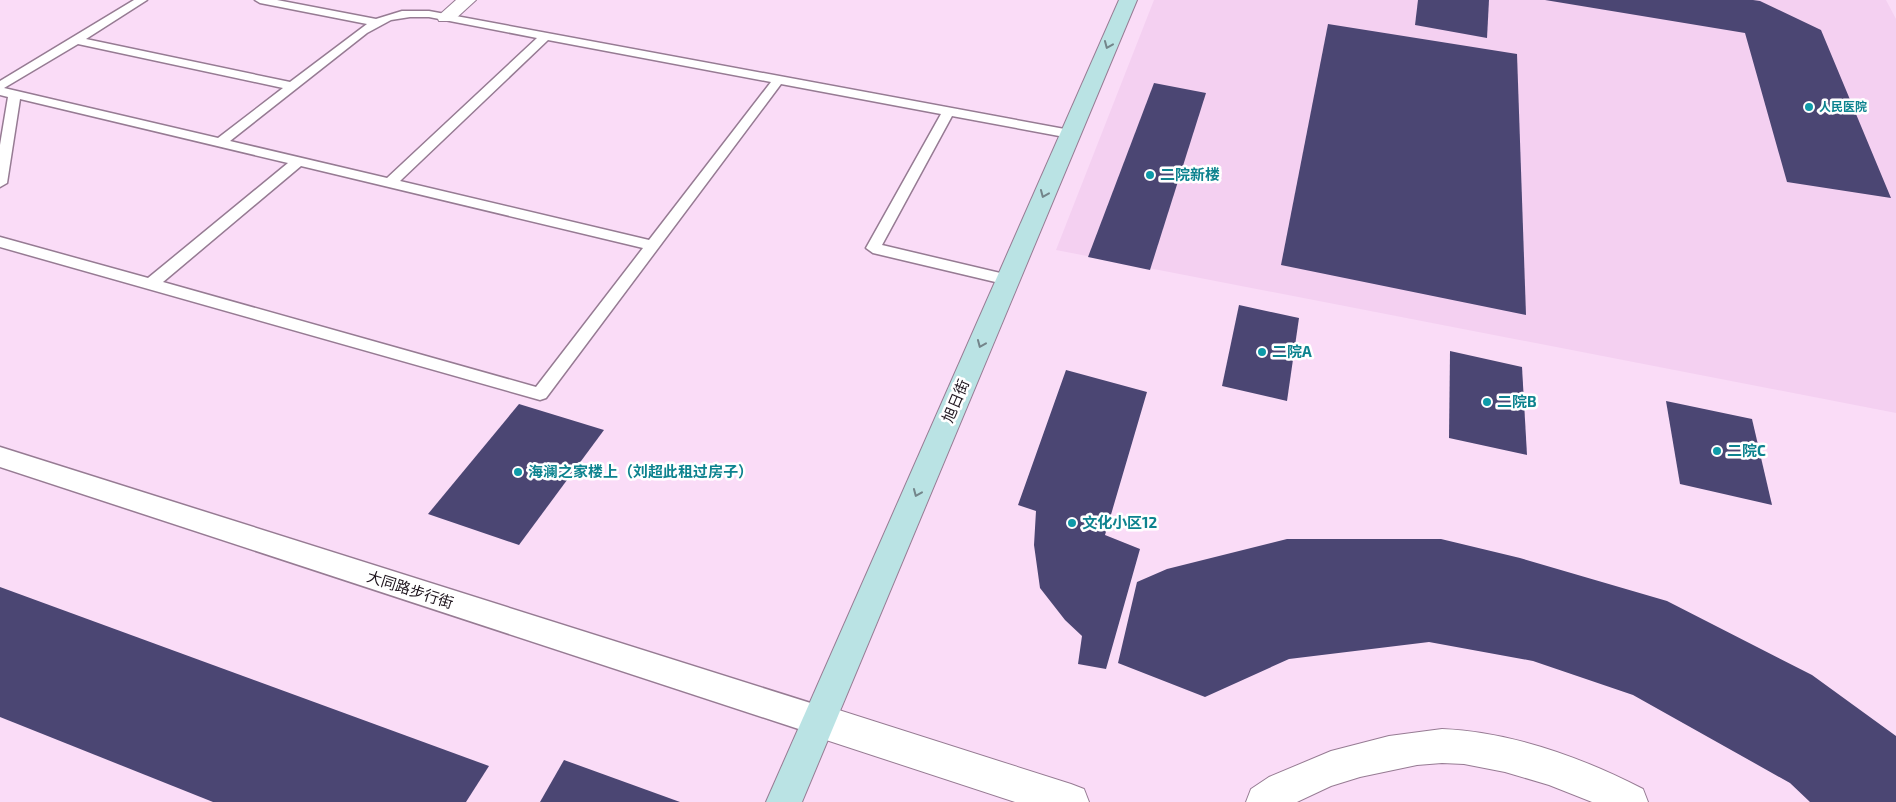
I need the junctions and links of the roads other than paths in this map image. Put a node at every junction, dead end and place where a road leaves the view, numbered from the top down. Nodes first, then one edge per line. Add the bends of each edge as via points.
1 (142, 0) edge
2 (260, 0) edge
3 (467, 0) edge
4 (1128, 0) edge
5 (446, 17) junction
6 (376, 22) junction
7 (545, 36) junction
8 (77, 40) junction
9 (778, 80) junction
10 (0, 86) edge
11 (292, 86) junction
12 (0, 91) edge
13 (15, 94) junction
14 (948, 112) junction
15 (1070, 134) junction
16 (220, 142) junction
17 (299, 162) junction
18 (0, 183) edge
19 (389, 184) junction
20 (0, 242) edge
21 (652, 245) junction
22 (1008, 280) junction
23 (151, 284) junction
24 (0, 457) edge
25 (820, 721) junction
26 (784, 802) edge
27 (1071, 802) edge
28 (1264, 802) edge
29 (1630, 802) edge

1 - 8 lane
2 - 6 lane
3 - 5 street
4 -> 15 main road, 旭日街
5 - 6 lane via 407,13
5 - 7 lane
6 - 11 lane
7 - 9 lane
7 - 19 lane
8 - 10 lane
8 - 11 lane
9 - 14 lane
9 - 21 lane
11 - 16 lane
12 - 13 lane
13 - 16 lane
13 - 18 lane
14 - 15 lane
14 - 22 lane via 873,248
15 -> 22 main road, 旭日街
16 - 17 lane
17 - 19 lane
17 - 23 lane
19 - 21 lane
20 - 23 lane
21 - 23 lane via 540,394
22 -> 25 main road, 旭日街
24 - 25 street, 大同路步行街
25 - 26 main road, 旭日街
25 - 27 street
28 - 29 street via 1331,768 1408,749 1463,746 1548,766

